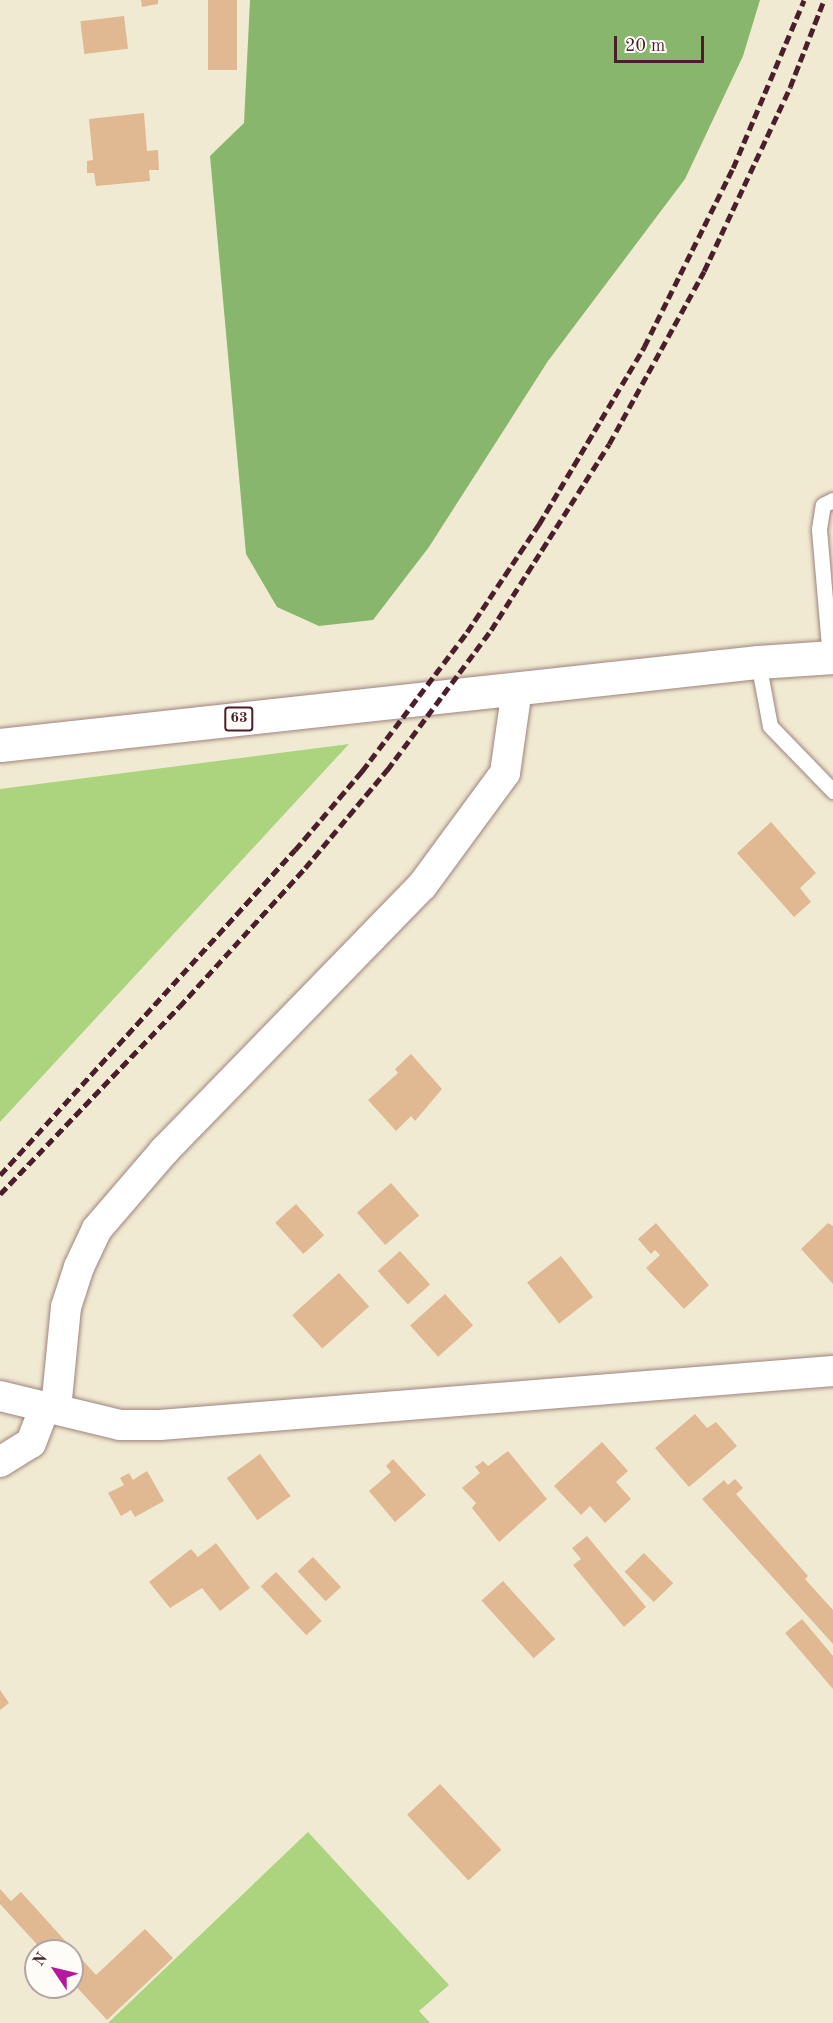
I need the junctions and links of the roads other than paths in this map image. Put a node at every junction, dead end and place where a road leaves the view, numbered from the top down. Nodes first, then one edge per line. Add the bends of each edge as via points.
1 (833, 500) edge
2 (831, 657) edge
3 (758, 662) junction
4 (517, 689) junction
5 (0, 745) edge
6 (833, 791) edge
7 (833, 1371) edge
8 (0, 1396) edge
9 (50, 1408) junction
10 (0, 1462) edge

1 - 2 lane via 823,505 819,529
2 - 3 main road, 63
3 - 4 main road, 63
3 - 6 lane via 770,726
4 - 5 main road, 63
4 - 9 street via 505,773 422,886 164,1151 97,1229 66,1307
7 - 9 street via 160,1425 120,1425
8 - 9 street
9 - 10 street via 31,1443

